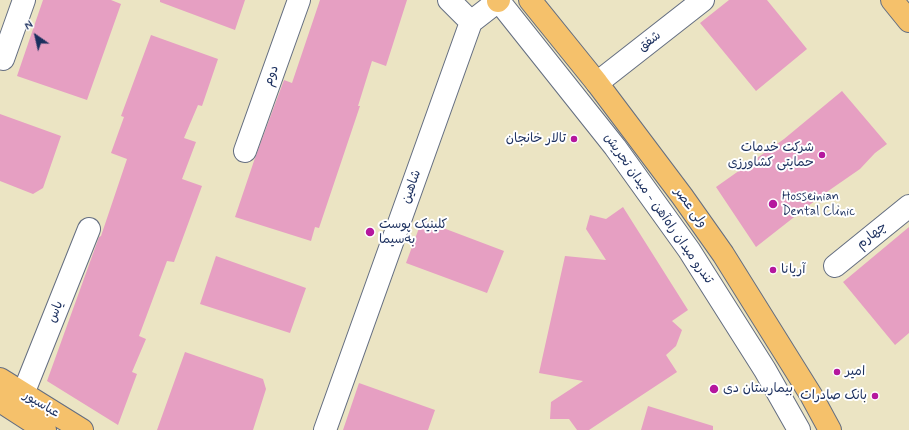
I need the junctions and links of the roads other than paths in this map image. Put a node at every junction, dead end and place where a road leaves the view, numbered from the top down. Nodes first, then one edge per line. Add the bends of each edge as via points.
1 (24, 0) edge
2 (299, 0) edge
3 (449, 0) edge
4 (498, 0) edge
5 (530, 0) edge
6 (703, 0) edge
7 (892, 0) edge
8 (909, 21) edge
9 (471, 22) junction
10 (2, 59) dead end
11 (597, 83) junction
12 (244, 151) dead end
13 (909, 206) edge
14 (89, 230) dead end
15 (835, 266) dead end
16 (0, 379) edge
17 (23, 394) junction
18 (0, 401) edge
19 (45, 430) edge
20 (82, 430) edge
21 (325, 430) edge
22 (799, 430) edge
23 (830, 430) edge

1 - 10 street
2 - 12 street, دوم
3 - 9 street
4 - 9 street
4 - 22 street, تندرو میدان راه‌آهن - میدان تجریش via 615,147 689,250 765,370
5 - 11 main road, ولی عصر
6 - 11 street, شفق
7 - 8 main road
9 - 21 street, شاهین
11 - 23 main road, ولی عصر via 723,254
13 - 15 street, چهارم
14 - 17 street, یاس
16 - 17 main road, عباسپور
17 - 20 main road, عباسپور
18 - 19 main road, عباسپور

